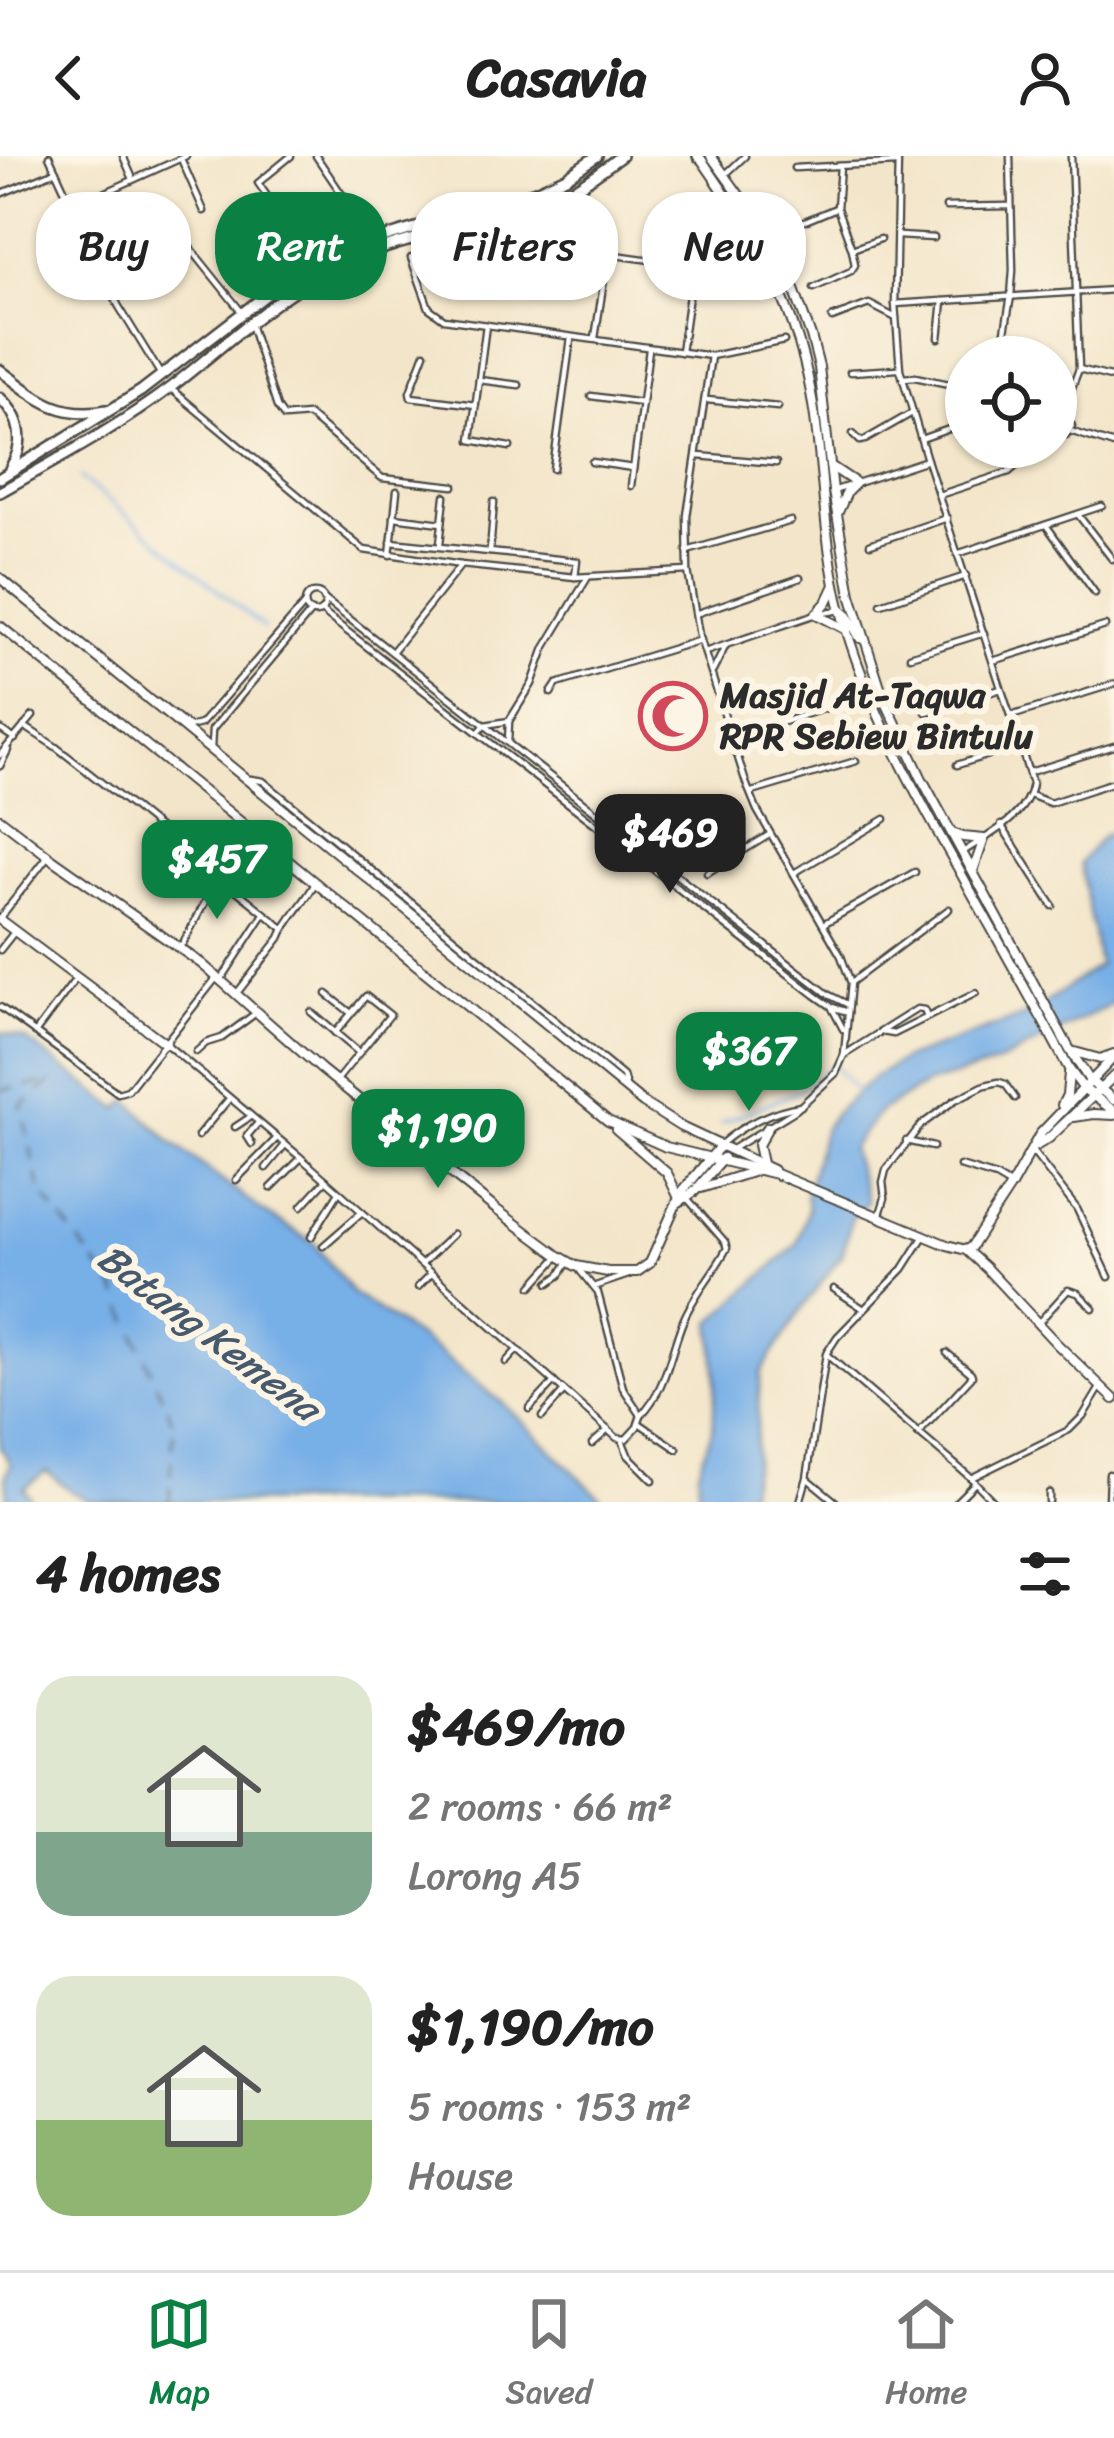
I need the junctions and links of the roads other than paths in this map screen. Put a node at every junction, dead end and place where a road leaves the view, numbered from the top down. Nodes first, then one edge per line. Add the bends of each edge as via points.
1 (50, 156) edge
2 (123, 156) edge
3 (291, 156) edge
4 (317, 156) edge
5 (597, 156) edge
6 (621, 156) edge
7 (698, 156) edge
8 (711, 156) edge
9 (745, 156) edge
10 (1010, 156) edge
11 (1071, 156) edge
12 (183, 157) edge
13 (898, 159) edge
14 (840, 166) junction
15 (794, 168) dead end
16 (56, 171) junction
17 (725, 174) junction
18 (133, 179) junction
19 (66, 192) edge
20 (105, 192) edge
21 (264, 192) edge
22 (341, 192) edge
23 (568, 192) edge
24 (0, 194) edge
25 (1010, 206) junction
26 (946, 207) dead end
27 (837, 208) junction
28 (204, 211) dead end
29 (806, 221) edge
30 (387, 236) edge
31 (898, 236) junction
32 (934, 238) dead end
33 (880, 239) dead end
34 (411, 242) edge
35 (394, 247) junction
36 (852, 248) junction
37 (191, 249) edge
38 (411, 258) edge
39 (814, 288) dead end
40 (1114, 290) edge
41 (1076, 292) junction
42 (1011, 296) junction
43 (116, 300) edge
44 (258, 300) edge
45 (428, 300) edge
46 (601, 300) edge
47 (688, 300) edge
48 (943, 301) junction
49 (895, 304) junction
50 (242, 312) junction
51 (832, 318) dead end
52 (896, 318) junction
53 (250, 322) junction
54 (486, 325) junction
55 (1004, 336) edge
56 (571, 337) junction
57 (939, 338) dead end
58 (595, 340) junction
59 (784, 341) dead end
60 (650, 347) junction
61 (681, 352) junction
62 (425, 353) dead end
63 (711, 356) junction
64 (900, 368) junction
65 (1079, 369) junction
66 (0, 370) edge
67 (850, 372) dead end
68 (1077, 374) edge
69 (161, 375) junction
70 (903, 378) junction
71 (1114, 378) edge
72 (479, 380) junction
73 (945, 383) edge
74 (519, 385) dead end
75 (170, 388) junction
76 (591, 396) dead end
77 (0, 398) edge
78 (706, 400) junction
79 (642, 403) junction
80 (476, 405) junction
81 (778, 407) dead end
82 (112, 409) junction
83 (912, 413) junction
84 (945, 430) edge
85 (1077, 433) edge
86 (853, 434) dead end
87 (921, 439) junction
88 (1114, 446) edge
89 (510, 447) dead end
90 (698, 456) junction
91 (927, 460) junction
92 (592, 462) dead end
93 (776, 463) dead end
94 (831, 466) junction
95 (633, 468) junction
96 (1014, 468) edge
97 (553, 469) dead end
98 (3, 476) edge
99 (856, 483) junction
100 (454, 486) dead end
101 (631, 486) dead end
102 (397, 491) dead end
103 (833, 491) junction
104 (0, 492) edge
105 (939, 495) junction
106 (445, 496) dead end
107 (494, 502) dead end
108 (1102, 506) dead end
109 (825, 509) junction
110 (837, 513) junction
111 (1077, 514) junction
112 (394, 518) junction
113 (947, 518) junction
114 (791, 521) dead end
115 (442, 523) junction
116 (1046, 524) junction
117 (391, 542) junction
118 (870, 544) dead end
119 (440, 546) junction
120 (687, 551) junction
121 (490, 552) junction
122 (958, 553) junction
123 (390, 555) junction
124 (1112, 559) edge
125 (461, 565) junction
126 (688, 571) junction
127 (966, 576) junction
128 (575, 577) junction
129 (0, 578) edge
130 (588, 578) junction
131 (800, 578) dead end
132 (836, 584) junction
133 (1095, 593) dead end
134 (324, 599) junction
135 (304, 604) junction
136 (881, 604) dead end
137 (841, 610) junction
138 (321, 611) junction
139 (311, 612) junction
140 (696, 614) junction
141 (816, 614) junction
142 (0, 626) edge
143 (1105, 626) dead end
144 (848, 631) junction
145 (985, 633) junction
146 (700, 640) junction
147 (864, 640) junction
148 (727, 645) junction
149 (392, 652) junction
150 (704, 652) junction
151 (910, 656) dead end
152 (994, 660) junction
153 (712, 675) junction
154 (1114, 684) edge
155 (1002, 688) junction
156 (551, 694) dead end
157 (152, 701) junction
158 (832, 706) dead end
159 (926, 712) dead end
160 (33, 716) dead end
161 (1011, 716) junction
162 (509, 721) junction
163 (484, 725) junction
164 (25, 727) junction
165 (0, 729) edge
166 (478, 734) junction
167 (731, 739) junction
168 (12, 742) junction
169 (509, 745) junction
170 (1020, 745) junction
171 (1114, 746) edge
172 (211, 749) junction
173 (0, 755) edge
174 (856, 761) dead end
175 (957, 765) dead end
176 (0, 766) edge
177 (1030, 772) junction
178 (539, 780) junction
179 (1114, 782) edge
180 (750, 793) junction
181 (1030, 795) junction
182 (0, 818) edge
183 (885, 819) dead end
184 (1001, 825) junction
185 (951, 832) junction
186 (771, 834) junction
187 (984, 838) junction
188 (941, 839) junction
189 (963, 852) junction
190 (48, 856) junction
191 (973, 871) junction
192 (915, 872) dead end
193 (707, 873) dead end
194 (794, 873) junction
195 (219, 875) junction
196 (315, 884) junction
197 (1053, 906) dead end
198 (949, 909) dead end
199 (265, 912) junction
200 (0, 919) edge
201 (824, 924) junction
202 (283, 928) junction
203 (15, 931) junction
204 (180, 949) junction
205 (0, 950) edge
206 (77, 977) junction
207 (220, 978) junction
208 (851, 983) junction
209 (237, 993) junction
210 (976, 993) dead end
211 (1034, 993) junction
212 (327, 994) dead end
213 (829, 995) junction
214 (850, 995) junction
215 (0, 1007) edge
216 (832, 1007) junction
217 (848, 1009) junction
218 (311, 1012) dead end
219 (256, 1013) junction
220 (351, 1013) junction
221 (927, 1017) junction
222 (896, 1022) junction
223 (901, 1030) junction
224 (882, 1031) junction
225 (35, 1033) junction
226 (335, 1033) junction
227 (846, 1035) junction
228 (166, 1044) junction
229 (1070, 1050) junction
230 (196, 1052) dead end
231 (359, 1053) junction
232 (844, 1055) junction
233 (1114, 1056) edge
234 (1069, 1069) junction
235 (1114, 1076) edge
236 (336, 1081) junction
237 (1086, 1085) junction
238 (1097, 1094) junction
239 (1015, 1098) dead end
240 (230, 1099) junction
241 (1114, 1100) edge
242 (801, 1106) junction
243 (1060, 1112) junction
244 (1114, 1113) edge
245 (251, 1116) junction
246 (1072, 1117) junction
247 (608, 1121) junction
248 (259, 1123) junction
249 (235, 1127) dead end
250 (768, 1127) junction
251 (198, 1136) dead end
252 (277, 1138) junction
253 (906, 1141) junction
254 (252, 1144) dead end
255 (285, 1145) junction
256 (721, 1145) junction
257 (933, 1148) dead end
258 (1033, 1149) junction
259 (731, 1150) junction
260 (710, 1157) junction
261 (301, 1158) junction
262 (722, 1160) junction
263 (960, 1166) dead end
264 (763, 1167) junction
265 (266, 1168) dead end
266 (236, 1180) dead end
267 (326, 1180) junction
268 (1011, 1186) junction
269 (271, 1188) dead end
270 (340, 1192) junction
271 (685, 1197) junction
272 (302, 1206) dead end
273 (362, 1212) junction
274 (879, 1216) junction
275 (454, 1234) dead end
276 (923, 1236) junction
277 (311, 1237) dead end
278 (323, 1246) dead end
279 (966, 1250) junction
280 (559, 1256) junction
281 (421, 1264) junction
282 (572, 1264) junction
283 (637, 1272) junction
284 (431, 1273) junction
285 (1109, 1277) dead end
286 (549, 1283) dead end
287 (532, 1286) dead end
288 (595, 1286) junction
289 (418, 1287) dead end
290 (834, 1288) dead end
291 (1093, 1308) dead end
292 (864, 1309) junction
293 (1039, 1322) junction
294 (517, 1350) junction
295 (826, 1354) junction
296 (947, 1354) dead end
297 (506, 1362) dead end
298 (554, 1382) junction
299 (1100, 1388) junction
300 (564, 1391) junction
301 (1114, 1399) edge
302 (529, 1409) dead end
303 (542, 1417) dead end
304 (640, 1419) junction
305 (608, 1430) junction
306 (918, 1434) junction
307 (622, 1440) junction
308 (592, 1444) dead end
309 (677, 1449) dead end
310 (1109, 1474) dead end
311 (807, 1478) junction
312 (652, 1480) dead end
313 (973, 1480) junction
314 (1049, 1493) dead end
315 (800, 1502) edge
316 (836, 1502) edge
317 (956, 1502) edge
318 (994, 1502) edge
319 (1049, 1502) edge
320 (1108, 1502) edge

1 - 16 street
2 - 18 street
3 - 21 street via 258,183
4 - 22 street
5 - 30 main road via 533,192
6 - 23 main road
7 - 109 street via 758,243 790,311 814,408
8 - 17 street
9 - 17 street
10 - 25 street
11 - 41 street
12 - 18 street
12 - 28 street
13 - 14 street
13 - 31 street
14 - 15 street
14 - 27 street
16 - 19 street
16 - 24 street
17 - 94 street via 771,239 800,303
18 - 20 street
25 - 26 street
25 - 42 street
27 - 29 street
27 - 36 street
31 - 32 street
31 - 49 street
33 - 36 street
34 - 35 main road
35 - 38 street
35 - 53 main road via 336,267
36 - 39 street via 851,271
37 - 50 street
40 - 41 street
41 - 42 street
41 - 65 street
42 - 48 street
42 - 55 street
43 - 69 street
44 - 50 main road
45 - 54 street via 444,319
46 - 58 street
47 - 61 street
48 - 49 street
48 - 57 street
49 - 52 street
50 - 69 main road
51 - 52 street via 869,304
52 - 64 street
53 - 75 main road
53 - 100 street via 284,417 308,415 382,478
54 - 56 street
54 - 72 street
56 - 58 street
56 - 97 street
58 - 60 street
59 - 63 street
60 - 61 street
60 - 79 street
61 - 63 street
62 - 80 street via 411,397
63 - 78 street
64 - 67 street
64 - 70 street
65 - 68 street
65 - 71 street
66 - 82 main road via 55,408
69 - 82 main road
70 - 73 street
70 - 83 street
72 - 74 street
72 - 80 street
75 - 104 main road
75 - 123 street via 362,548
76 - 79 street
77 - 98 main road via 20,435
78 - 81 street
78 - 90 street
79 - 95 street
80 - 89 street via 471,441
82 - 98 main road
83 - 86 street via 865,440
83 - 87 street
84 - 87 street
85 - 88 street
87 - 91 street
90 - 93 street
90 - 120 street
91 - 99 street
91 - 105 street
92 - 95 street
94 - 99 street
94 - 103 street
95 - 101 street
96 - 105 street
99 - 103 street
99 - 110 street
102 - 112 street
103 - 109 street
103 - 110 street
105 - 113 street
106 - 115 street
107 - 121 street
108 - 111 street
109 - 132 street
110 - 147 street
111 - 116 street
111 - 124 street
112 - 115 street
112 - 117 street
113 - 118 street
113 - 122 street
114 - 120 street
115 - 119 street
116 - 122 street
116 - 133 street
117 - 119 street
117 - 123 street
119 - 121 street
120 - 126 street
121 - 128 street via 577,561
122 - 127 street
123 - 125 street
125 - 128 street
125 - 149 street
126 - 130 street
126 - 140 street
127 - 136 street
127 - 145 street
128 - 130 street
129 - 157 street
130 - 162 street
131 - 140 street
132 - 137 street
132 - 141 street
134 - 135 street via 311,593
134 - 138 street
134 - 149 street
135 - 139 street
135 - 157 street via 201,724 189,727
137 - 141 street
137 - 144 street
137 - 147 street
138 - 139 street
138 - 166 street
139 - 172 street via 212,730
140 - 146 street
141 - 144 street
141 - 148 street
142 - 196 street
143 - 152 street
144 - 188 street via 875,707
145 - 151 street
145 - 152 street
146 - 150 street
146 - 156 street via 557,684
147 - 185 street via 890,714
148 - 150 street
148 - 153 street
149 - 163 street
150 - 153 street
152 - 155 street
153 - 167 street
154 - 161 street
155 - 159 street
155 - 161 street
157 - 172 street
158 - 167 street
160 - 164 street
161 - 170 street
162 - 163 street
162 - 169 street
163 - 166 street
163 - 169 street
164 - 168 street
164 - 195 street
165 - 168 street
166 - 178 street
167 - 180 street
168 - 173 street
168 - 176 street
169 - 178 street
169 - 213 street
170 - 175 street
170 - 177 street
171 - 177 street
172 - 256 street via 627,1090
174 - 180 street
177 - 181 street
178 - 216 street
179 - 181 street via 1050,803
180 - 186 street
181 - 184 street
182 - 190 street
183 - 194 street
184 - 187 street
184 - 197 street
185 - 187 street
185 - 189 street
186 - 193 street
186 - 194 street
187 - 189 street
187 - 191 street
188 - 189 street
188 - 211 street
189 - 191 street
190 - 200 street
190 - 204 street
191 - 211 street
192 - 201 street
194 - 201 street
195 - 199 street
195 - 204 street
196 - 202 street
196 - 247 street
198 - 208 street
199 - 202 street
199 - 207 street
200 - 203 street
201 - 208 street
202 - 209 street
203 - 205 street
203 - 206 street
204 - 207 street
206 - 225 street
206 - 228 street
207 - 209 street
207 - 228 street
208 - 214 street
209 - 219 street
210 - 221 street
211 - 229 street
211 - 234 street
212 - 220 street
213 - 214 street
213 - 217 street
214 - 217 street
215 - 225 street
216 - 217 street
216 - 227 street
217 - 227 street
218 - 226 street
219 - 230 street
219 - 236 street
220 - 226 street
220 - 231 street via 366,996 390,1015
221 - 222 street via 917,1009
221 - 223 street
222 - 223 street
222 - 224 street
223 - 224 street
224 - 232 street
225 - 228 street via 115,1092 128,1090
226 - 231 street
227 - 232 street
228 - 240 street
229 - 233 street
229 - 237 street
231 - 236 street
232 - 242 street
233 - 237 street
234 - 237 street
234 - 243 street
235 - 238 street
236 - 280 street
237 - 238 street
237 - 243 street
238 - 241 street
238 - 244 street
238 - 246 street
239 - 253 street via 1005,1084 985,1084
240 - 245 street
240 - 251 street
242 - 250 street
242 - 256 street via 757,1120
243 - 258 street
244 - 246 street
245 - 248 street
245 - 249 street
246 - 258 street
247 - 260 street
247 - 271 street
248 - 252 street
248 - 254 street via 247,1136
250 - 259 street
250 - 264 street via 758,1145
252 - 255 street
252 - 266 street
253 - 257 street
253 - 274 street via 884,1177
255 - 261 street
255 - 265 street
256 - 259 street
256 - 260 street
258 - 268 street
258 - 285 street via 1077,1209
259 - 262 street
259 - 264 street
260 - 262 street
260 - 271 street
261 - 267 street
261 - 269 street
262 - 264 street
262 - 271 street
263 - 268 street
264 - 271 street
264 - 274 street
267 - 270 street
267 - 272 street
268 - 279 street
270 - 273 street
270 - 277 street
271 - 283 street via 650,1263
271 - 304 street via 727,1248 686,1313 673,1359
273 - 278 street
273 - 281 street
274 - 276 street
275 - 281 street
276 - 279 street
276 - 292 street
279 - 293 street
280 - 282 street
280 - 287 street
281 - 284 street
282 - 283 street
282 - 286 street
282 - 288 street
283 - 288 street
284 - 289 street
284 - 294 street
288 - 304 street via 622,1388
290 - 292 street
291 - 293 street via 1069,1290
292 - 295 street
293 - 299 street
294 - 297 street
294 - 298 street
295 - 306 street
295 - 311 street
296 - 306 street via 972,1376
298 - 300 street
298 - 302 street
299 - 301 street
299 - 313 street via 1069,1430
300 - 303 street
300 - 305 street
304 - 307 street
304 - 309 street
305 - 307 street
305 - 308 street
306 - 313 street
307 - 312 street
310 - 320 street
311 - 315 street
311 - 316 street
313 - 317 street
313 - 318 street
314 - 319 street

